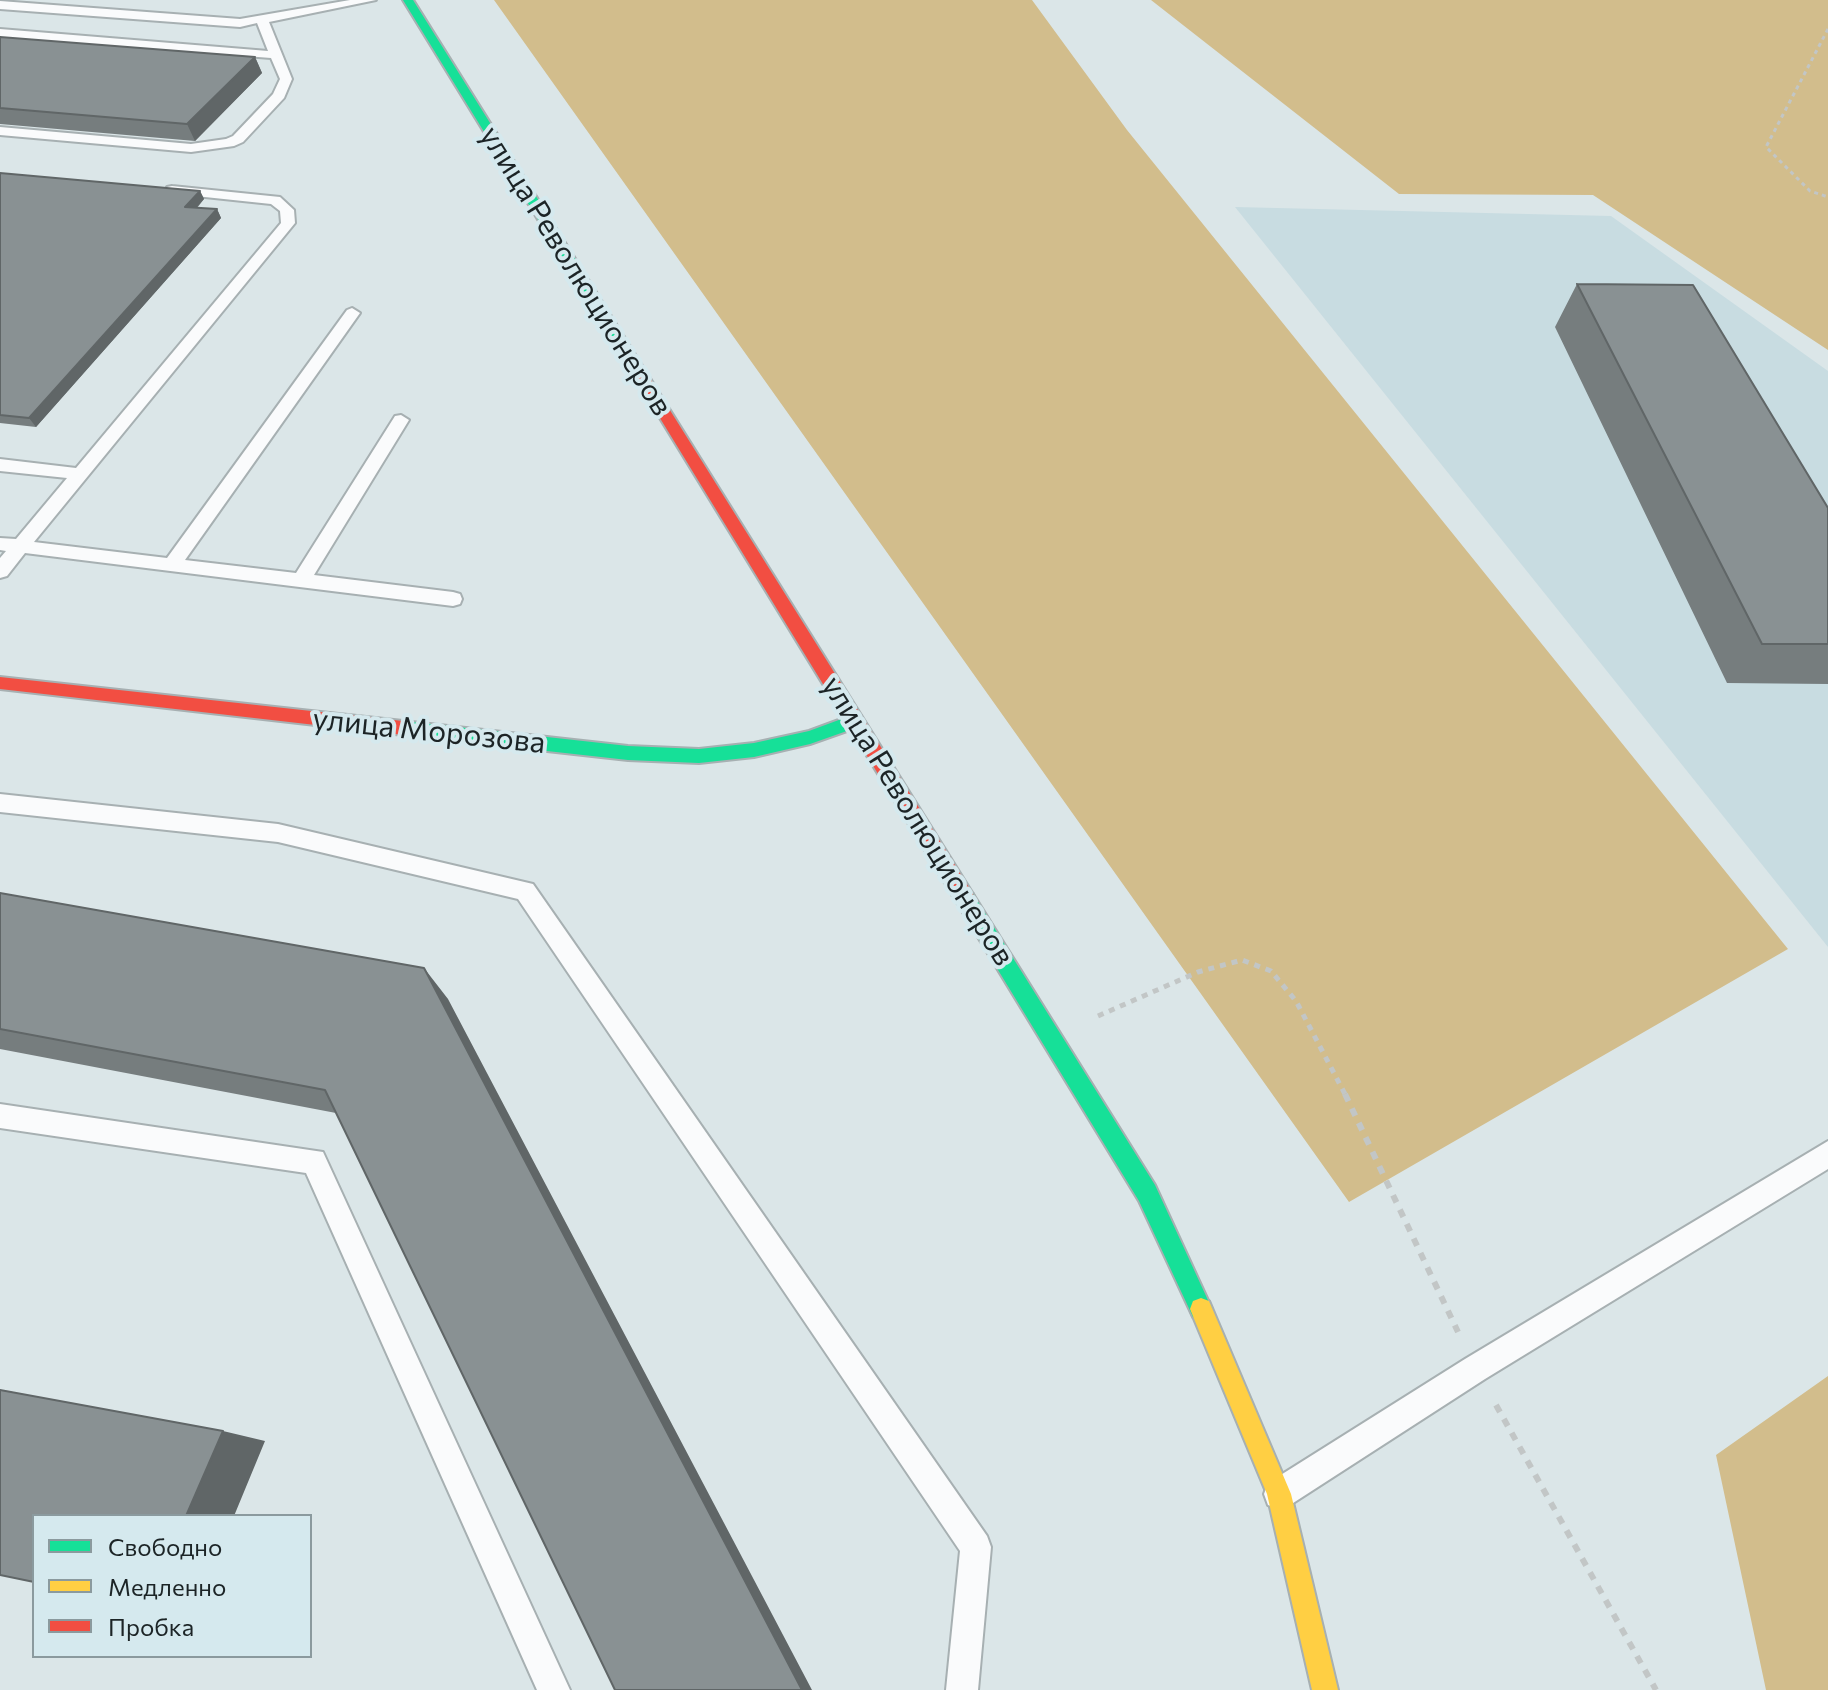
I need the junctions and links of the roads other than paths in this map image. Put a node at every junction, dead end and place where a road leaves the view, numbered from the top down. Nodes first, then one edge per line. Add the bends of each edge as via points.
1 (370, 0) edge
2 (408, 0) edge
3 (0, 5) edge
4 (262, 20) junction
5 (0, 33) edge
6 (278, 55) junction
7 (0, 131) edge
8 (153, 189) edge
9 (352, 313) dead end
10 (401, 420) dead end
11 (0, 465) edge
12 (80, 474) junction
13 (0, 544) edge
14 (21, 546) junction
15 (172, 565) junction
16 (0, 571) edge
17 (301, 581) junction
18 (453, 599) dead end
19 (0, 683) edge
20 (855, 721) junction
21 (0, 803) edge
22 (0, 1116) edge
23 (1828, 1154) edge
24 (1279, 1494) junction
25 (554, 1690) edge
26 (962, 1690) edge
27 (1325, 1690) edge

1 - 4 lane
2 - 20 main road, улица Революционеров
3 - 4 lane via 232,23
4 - 6 lane
5 - 6 lane
6 - 7 lane via 286,79 279,95 238,139 219,146
8 - 12 lane via 275,200 287,210 288,223
9 - 15 lane
10 - 17 lane
11 - 12 lane
12 - 14 lane
13 - 14 lane
14 - 15 lane
14 - 16 lane
15 - 17 lane
17 - 18 lane
19 - 20 main road, улица Морозова via 628,753 699,756 754,750
20 - 24 main road, улица Революционеров via 1147,1193 1217,1342
21 - 26 lane via 278,833 525,891 976,1547
22 - 25 lane via 314,1161
23 - 24 lane
24 - 27 main road, улица Революционеров

